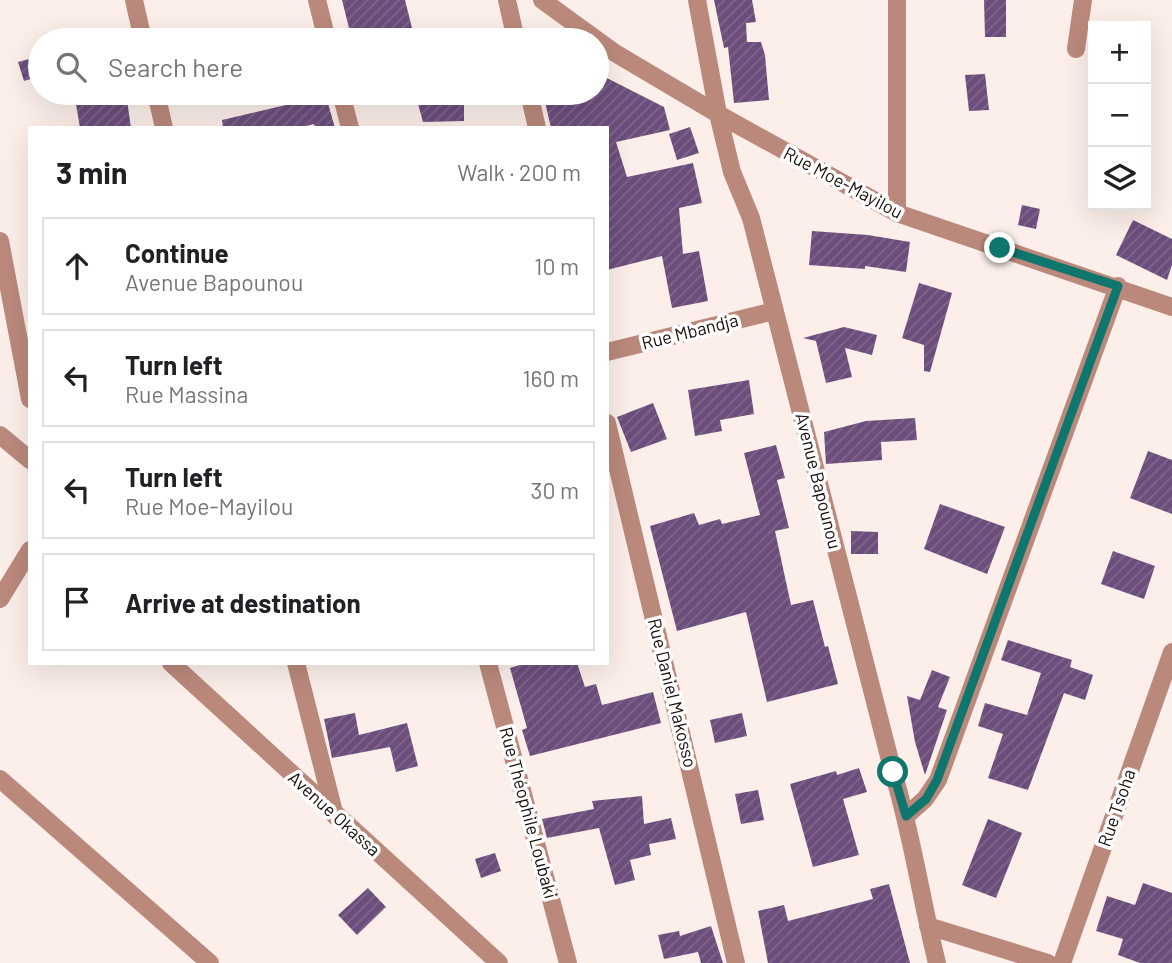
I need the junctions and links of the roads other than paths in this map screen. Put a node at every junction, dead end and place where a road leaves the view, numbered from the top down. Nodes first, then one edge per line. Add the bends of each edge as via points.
1 (134, 0) edge
2 (317, 0) edge
3 (507, 0) edge
4 (542, 0) edge
5 (697, 0) edge
6 (897, 0) edge
7 (1083, 0) edge
8 (140, 28) edge
9 (324, 28) edge
10 (513, 28) edge
11 (581, 28) edge
12 (609, 48) edge
13 (1076, 49) dead end
14 (159, 105) edge
15 (344, 105) edge
16 (532, 105) edge
17 (718, 114) junction
18 (164, 126) edge
19 (349, 126) edge
20 (537, 126) edge
21 (897, 213) junction
22 (0, 241) edge
23 (1118, 286) junction
24 (1172, 307) edge
25 (774, 312) junction
26 (609, 352) edge
27 (28, 388) edge
28 (609, 431) edge
29 (0, 435) edge
30 (28, 458) edge
31 (28, 553) edge
32 (0, 599) edge
33 (1172, 652) edge
34 (173, 665) edge
35 (297, 665) edge
36 (489, 665) edge
37 (0, 779) edge
38 (335, 816) junction
39 (906, 816) junction
40 (928, 926) junction
41 (210, 963) edge
42 (499, 963) edge
43 (568, 963) edge
44 (736, 963) edge
45 (937, 963) edge
46 (1048, 963) edge
47 (1062, 963) edge

1 - 8 street
2 - 9 street
3 - 10 street
4 - 11 street, Rue Moe-Mayilou
5 - 17 street, Avenue Bapounou
6 - 21 street
7 - 13 street
12 - 17 street, Rue Moe-Mayilou
14 - 18 street
15 - 19 street
16 - 20 street
17 - 21 street, Rue Moe-Mayilou
17 - 25 street, Avenue Bapounou
21 - 23 street, Rue Moe-Mayilou
22 - 27 street
23 - 24 street, Rue Moe-Mayilou
23 - 39 street via 937,780 926,799
25 - 26 street, Rue Mbandja
25 - 39 street, Avenue Bapounou
28 - 44 street, Rue Daniel Makosso
29 - 30 street
31 - 32 street
33 - 47 street, Rue Tsoha
34 - 38 street, Avenue Okassa
35 - 38 street
36 - 43 street, Rue Théophile Loubaki
37 - 41 street
38 - 42 street, Avenue Okassa
39 - 40 street, Avenue Bapounou
40 - 45 street, Avenue Bapounou
40 - 46 street

